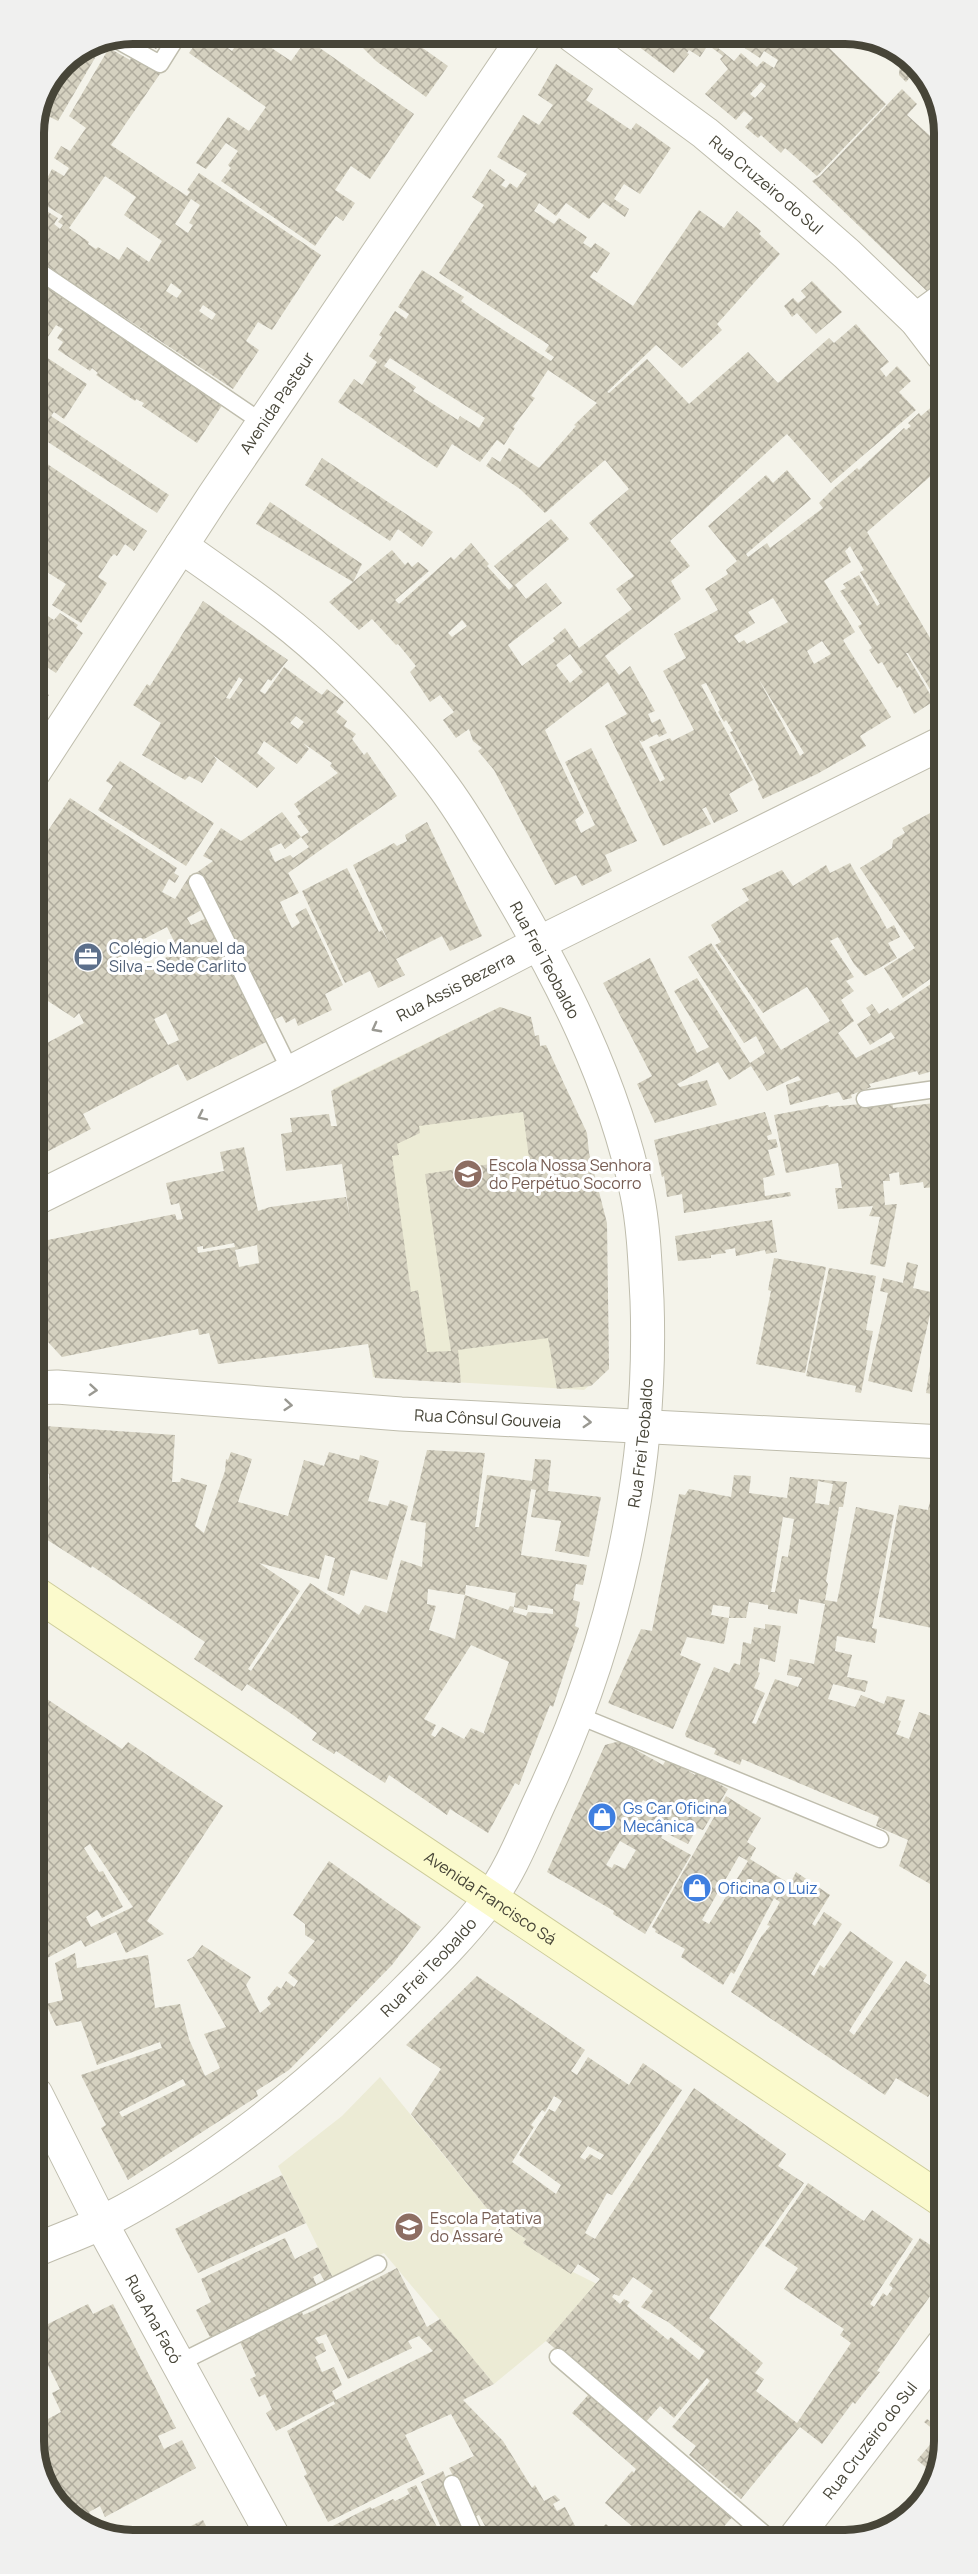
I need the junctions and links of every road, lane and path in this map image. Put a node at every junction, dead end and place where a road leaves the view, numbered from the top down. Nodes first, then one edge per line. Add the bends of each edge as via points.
1 (125, 44) edge
2 (172, 44) edge
3 (520, 44) edge
4 (584, 44) edge
5 (44, 274) edge
6 (929, 310) edge
7 (934, 327) edge
8 (263, 423) junction
9 (181, 546) junction
10 (934, 747) edge
11 (44, 757) edge
12 (197, 882) dead end
13 (539, 942) junction
14 (291, 1072) junction
15 (934, 1089) edge
16 (865, 1099) dead end
17 (44, 1195) edge
18 (44, 1388) edge
19 (645, 1425) junction
20 (934, 1441) edge
21 (44, 1599) edge
22 (577, 1715) junction
23 (880, 1839) dead end
24 (490, 1898) junction
25 (44, 2110) edge
26 (934, 2195) edge
27 (101, 2223) junction
28 (44, 2247) edge
29 (378, 2265) dead end
30 (934, 2356) edge
31 (558, 2357) dead end
32 (179, 2363) junction
33 (452, 2484) dead end
34 (270, 2530) edge
35 (472, 2530) edge
36 (761, 2530) edge
37 (801, 2530) edge

1 - 2 lane via 160,64
3 - 8 street, Avenida Pasteur
4 - 6 street, Rua Cruzeiro do Sul via 705,133 847,254
5 - 8 lane
6 - 7 street, Rua Cruzeiro do Sul
8 - 9 street, Avenida Pasteur
9 - 11 street, Avenida Pasteur
9 - 13 street, Rua Frei Teobaldo via 304,636 402,737 441,783
10 - 13 street, Rua Assis Bezerra
12 - 14 lane
13 -> 14 street, Rua Assis Bezerra
13 - 19 street, Rua Frei Teobaldo via 590,1046 624,1141 638,1199 646,1274
14 -> 17 street, Rua Assis Bezerra
15 - 16 lane
18 -> 19 street, Rua Cônsul Gouveia via 401,1414
19 - 20 street, Rua Cônsul Gouveia
19 - 22 street, Rua Frei Teobaldo via 636,1503 619,1579
21 - 24 main road, Avenida Francisco Sá
22 - 23 lane
22 - 24 street, Rua Frei Teobaldo via 564,1752
24 - 26 main road, Avenida Francisco Sá
24 - 27 street, Rua Frei Teobaldo via 421,1976 277,2110 203,2164
25 - 27 street, Rua Ana Facó
27 - 28 street, Rua Frei Teobaldo
27 - 32 street, Rua Ana Facó
29 - 32 lane
30 - 37 street, Rua Cruzeiro do Sul
31 - 36 lane
32 - 34 street, Rua Ana Facó
33 - 35 lane

